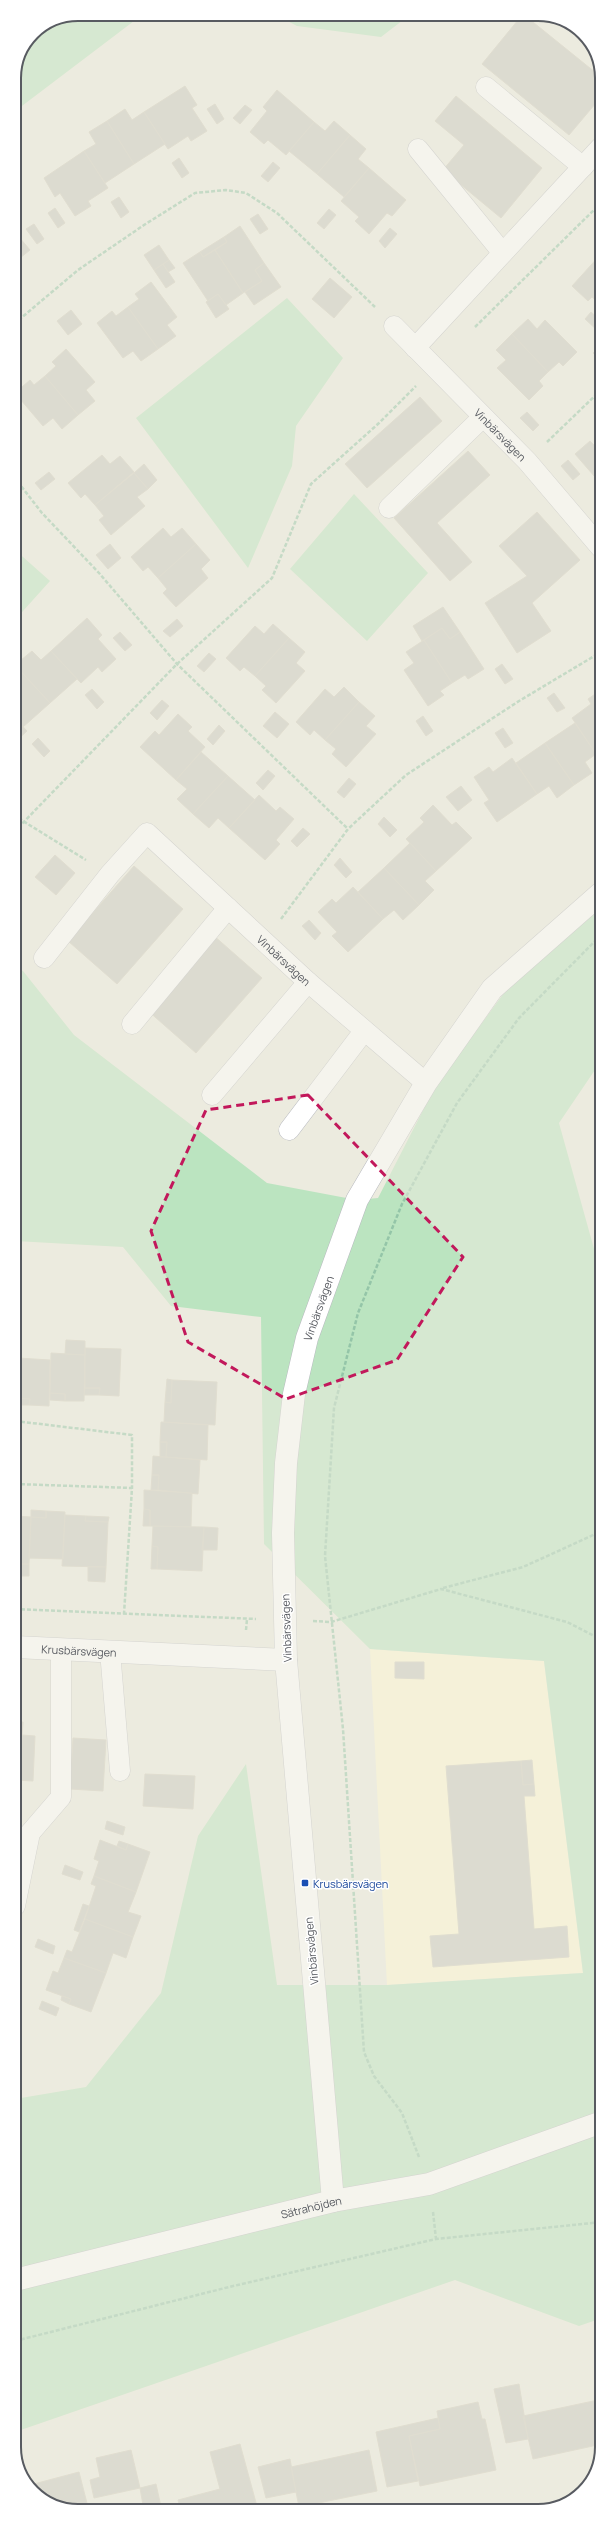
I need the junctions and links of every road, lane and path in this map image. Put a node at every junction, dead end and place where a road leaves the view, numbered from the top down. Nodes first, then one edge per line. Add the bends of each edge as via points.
1 (486, 87) dead end
2 (418, 149) dead end
3 (595, 153) edge
4 (583, 166) junction
5 (595, 209) edge
6 (502, 252) junction
7 (21, 318) edge
8 (394, 326) joint
9 (473, 329) dead end
10 (415, 348) junction
11 (434, 367) junction
12 (595, 396) edge
13 (483, 417) junction
14 (527, 461) junction
15 (21, 486) edge
16 (389, 508) dead end
17 (595, 541) edge
18 (595, 656) edge
19 (177, 664) junction
20 (23, 821) junction
21 (21, 823) edge
22 (348, 829) junction
23 (110, 874) junction
24 (595, 898) edge
25 (228, 908) junction
26 (595, 941) edge
27 (264, 942) junction
28 (44, 958) dead end
29 (308, 982) junction
30 (132, 1024) dead end
31 (364, 1031) junction
32 (426, 1083) junction
33 (212, 1095) dead end
34 (289, 1130) dead end
35 (21, 1422) edge
36 (21, 1484) edge
37 (132, 1488) junction
38 (595, 1534) edge
39 (441, 1589) junction
40 (21, 1609) edge
41 (124, 1614) junction
42 (285, 1620) junction
43 (331, 1622) junction
44 (595, 1636) edge
45 (21, 1647) edge
46 (61, 1649) junction
47 (110, 1652) junction
48 (286, 1660) junction
49 (120, 1771) dead end
50 (22, 1831) edge
51 (21, 1842) edge
52 (595, 2125) edge
53 (429, 2184) junction
54 (333, 2201) junction
55 (595, 2223) edge
56 (436, 2239) junction
57 (21, 2279) edge
58 (21, 2339) edge

1 - 4 lane
2 - 6 lane
3 - 4 lane
4 - 6 lane
5 - 9 path
6 - 10 lane
7 - 8 path via 78,270 195,193 226,190 246,193 277,212
8 - 10 lane, Vinbärsvägen
10 - 11 lane, Vinbärsvägen
11 - 13 lane, Vinbärsvägen
11 - 19 path via 379,423 311,484 272,578
12 - 14 path
13 - 14 lane, Vinbärsvägen
13 - 16 lane
14 - 17 lane, Vinbärsvägen
15 - 19 path via 42,513 99,573
18 - 22 path via 519,701 406,776
19 - 20 path
19 - 22 path
20 - 21 path
20 - 23 path
22 - 27 path
23 - 25 lane, Vinbärsvägen via 147,832
23 - 28 lane
24 - 32 street, Vinbärsvägen via 492,990
25 - 27 lane, Vinbärsvägen
25 - 30 lane
26 - 43 path via 519,1018 457,1103 402,1204 358,1313 334,1408 325,1556
27 - 29 lane, Vinbärsvägen
29 - 31 lane, Vinbärsvägen
29 - 33 lane
31 - 32 lane, Vinbärsvägen
31 - 34 lane
32 - 42 street, Vinbärsvägen via 358,1200 307,1338 294,1394 286,1463 283,1532
35 - 37 path via 132,1435
36 - 37 path
37 - 41 path
38 - 39 path via 523,1567
39 - 43 path
39 - 44 path via 567,1622
40 - 41 path
41 - 42 path
42 - 43 path
42 - 48 street, Vinbärsvägen
43 - 53 path via 343,1729 364,2052 374,2076 402,2113
45 - 46 street, Krusbärsvägen
46 - 47 street, Krusbärsvägen
46 - 50 lane via 61,1797
47 - 48 street, Krusbärsvägen
47 - 49 lane
48 - 54 street, Vinbärsvägen
50 - 51 lane
52 - 53 street, Sätrahöjden
53 - 54 street, Sätrahöjden
53 - 56 path
54 - 57 street, Sätrahöjden
55 - 56 path
56 - 58 path via 229,2287

